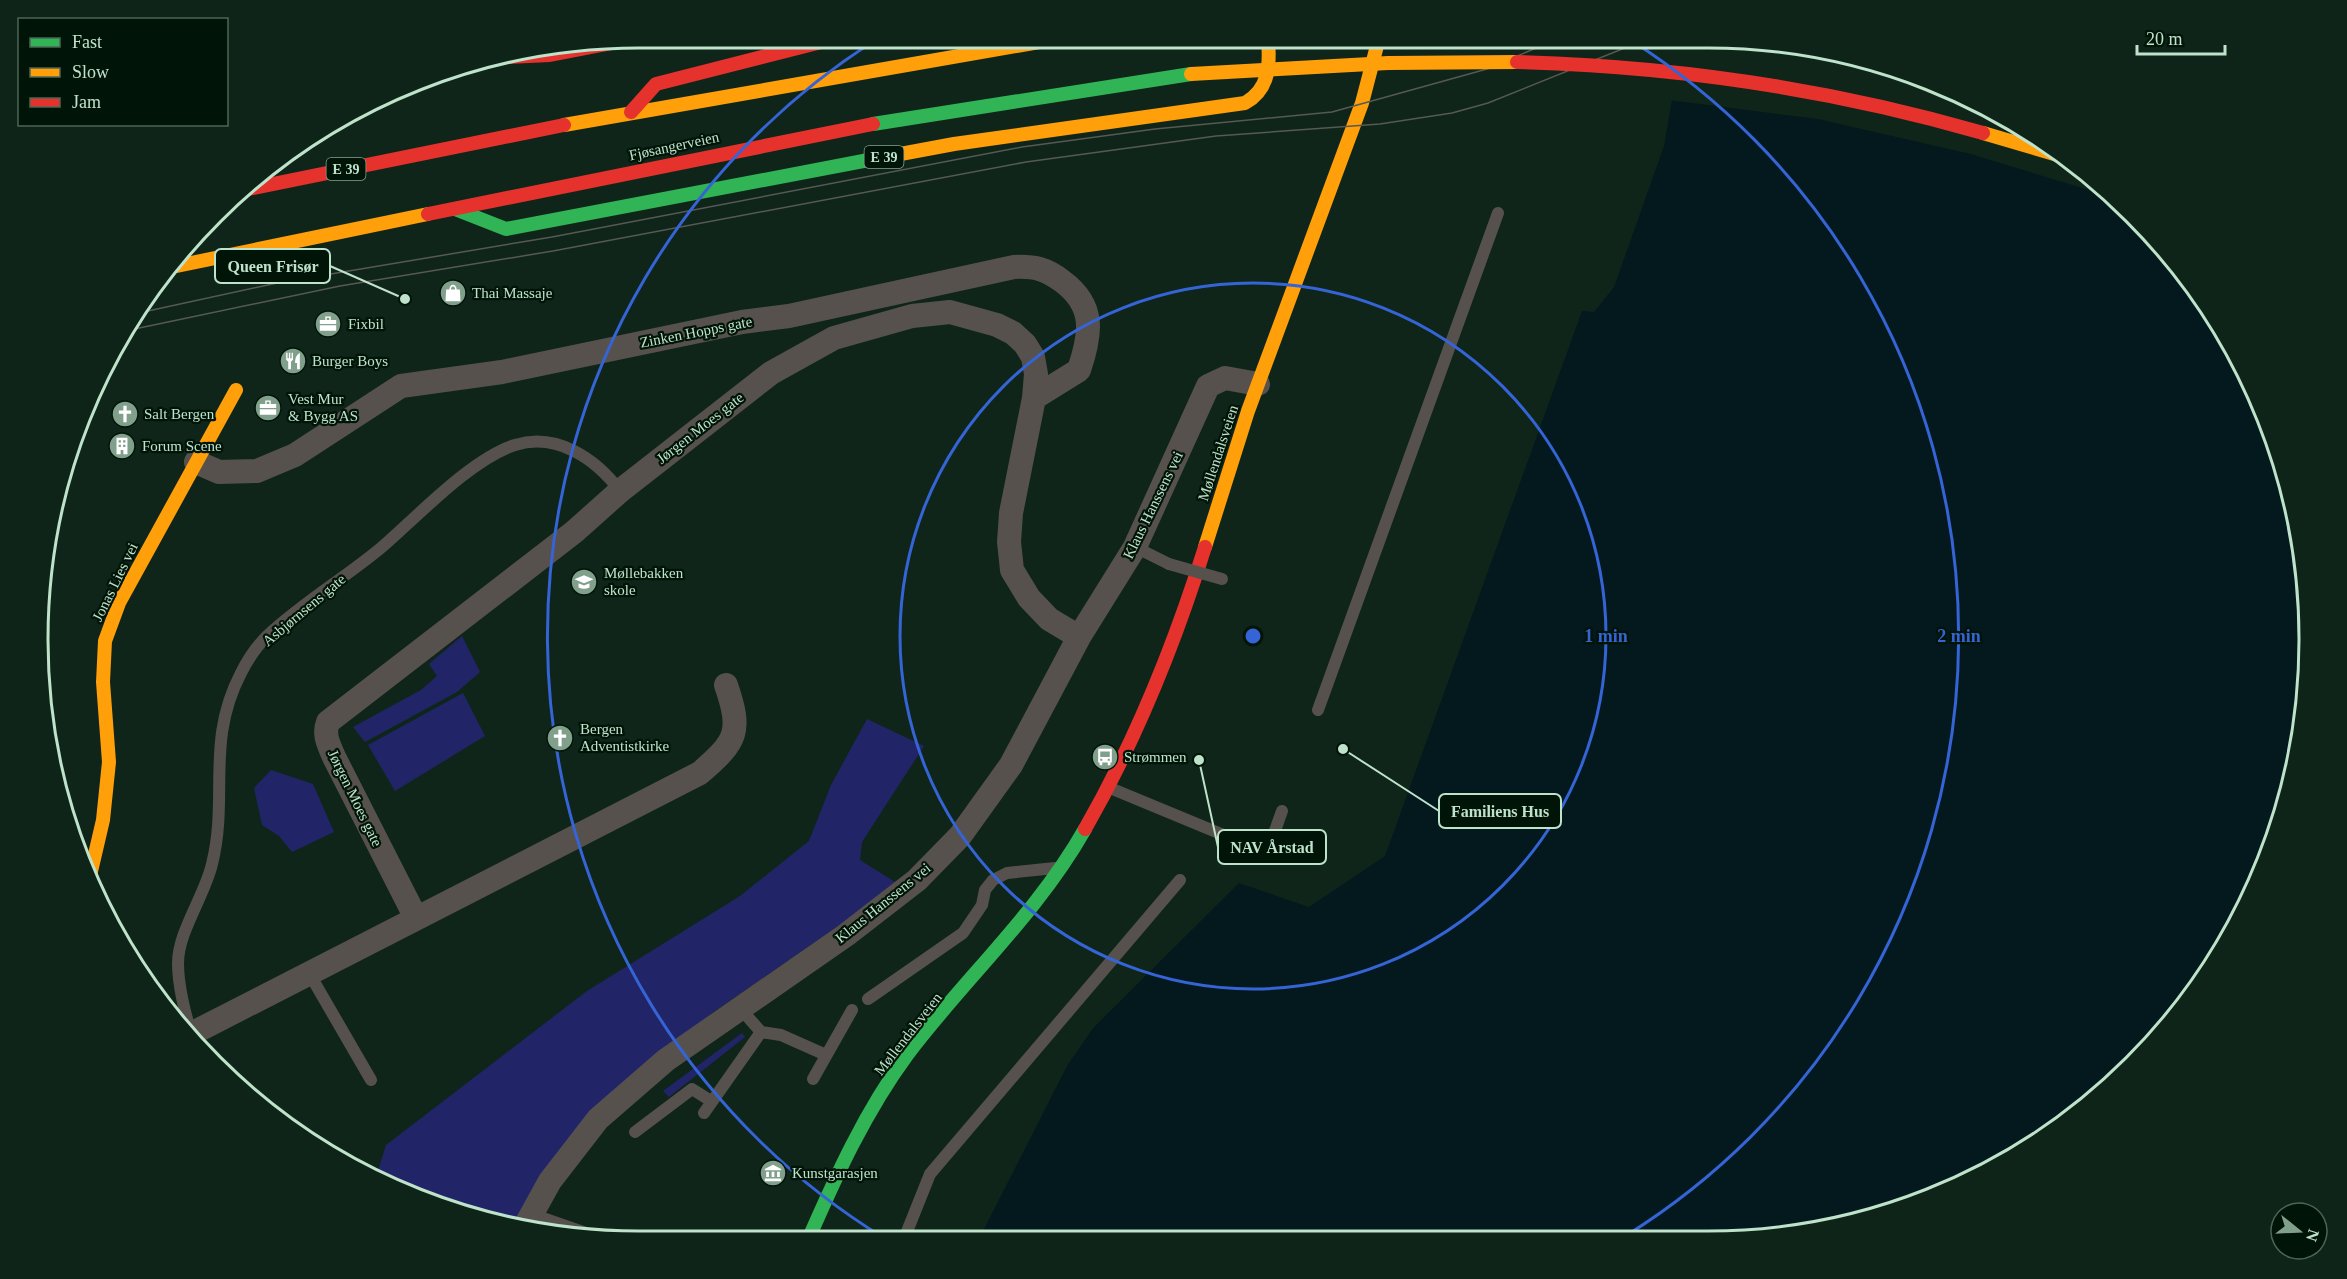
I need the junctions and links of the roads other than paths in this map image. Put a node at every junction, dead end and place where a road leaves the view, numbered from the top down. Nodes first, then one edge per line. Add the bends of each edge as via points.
1 (798, 48) edge
2 (1008, 48) edge
3 (1268, 48) edge
4 (1376, 48) edge
5 (631, 112) junction
6 (2036, 148) edge
7 (259, 187) edge
8 (455, 209) junction
9 (1498, 213) dead end
10 (182, 265) edge
11 (1258, 384) junction
12 (236, 390) dead end
13 (1034, 398) junction
14 (196, 462) junction
15 (620, 491) junction
16 (1135, 547) junction
17 (1222, 579) dead end
18 (1079, 637) junction
19 (726, 685) dead end
20 (1318, 710) dead end
21 (1109, 788) junction
22 (1282, 811) dead end
23 (92, 864) edge
24 (1062, 867) junction
25 (1180, 880) dead end
26 (416, 918) junction
27 (309, 973) junction
28 (868, 999) dead end
29 (739, 1007) junction
30 (852, 1010) dead end
31 (187, 1020) edge
32 (196, 1031) edge
33 (761, 1032) junction
34 (826, 1055) junction
35 (813, 1079) dead end
36 (371, 1080) dead end
37 (711, 1101) junction
38 (704, 1113) dead end
39 (635, 1131) dead end
40 (527, 1221) edge
41 (812, 1231) edge
42 (907, 1231) edge

1 - 5 main road via 656,84
2 - 5 main road, E 39
3 - 8 main road, E 39 via 1267,80 1259,94 1245,103 954,144 506,230
4 - 11 main road, Møllendalsveien via 1364,95
5 - 7 main road, E 39
6 - 8 main road, Fjøsangerveien / E 39, bridge via 1875,105 1768,83 1669,70 1510,60 1423,60 1191,74 986,104 811,135
8 - 10 main road, Fjøsangerveien / E 39
9 - 20 lane
11 - 16 street, Klaus Hanssens vei via 1225,378 1208,386
11 - 21 main road, Møllendalsveien via 1181,620 1147,709
12 - 14 main road, Jonas Lies vei
13 - 14 street, Zinken Hopps gate via 1079,370 1088,342 1086,312 1079,294 1046,270 1014,267 502,372 401,386 295,455 257,471 219,472
13 - 15 street, Jørgen Moes gate via 1033,357 1013,333 950,312 912,316 834,338 771,373
13 - 18 street, Jørgen Moes gate via 1011,513 1012,570 1029,598 1049,619
14 - 23 main road, Jonas Lies vei via 119,603 105,641 103,682 109,762 103,820
15 - 26 street, Jørgen Moes gate via 574,532 328,722 326,737 334,757
15 - 31 lane, Asbjørnsens gate via 604,471 578,452 541,443 516,444 465,476 266,637 232,691 219,741 219,810 212,865 178,962
16 - 17 lane, bridge via 1168,564
16 - 18 street, Klaus Hanssens vei
18 - 29 street, Klaus Hanssens vei via 1011,765 960,836 917,880 858,926
19 - 26 street, Asbjørnsens gate via 736,715 735,730 720,756 700,773
21 - 22 lane via 1267,853
21 - 24 main road, Møllendalsveien
24 - 28 lane via 1007,873 993,880 963,933
24 - 41 main road, Møllendalsveien via 1025,918 908,1055 873,1107 836,1174
25 - 42 lane via 930,1174
26 - 27 street, Asbjørnsens gate
27 - 32 street, Asbjørnsens gate
27 - 36 lane
29 - 33 lane
29 - 40 street, Klaus Hanssens vei via 666,1060 598,1119 550,1181
30 - 34 lane
33 - 34 lane via 781,1035
33 - 37 lane
34 - 35 lane
37 - 38 lane
37 - 39 lane via 692,1089

